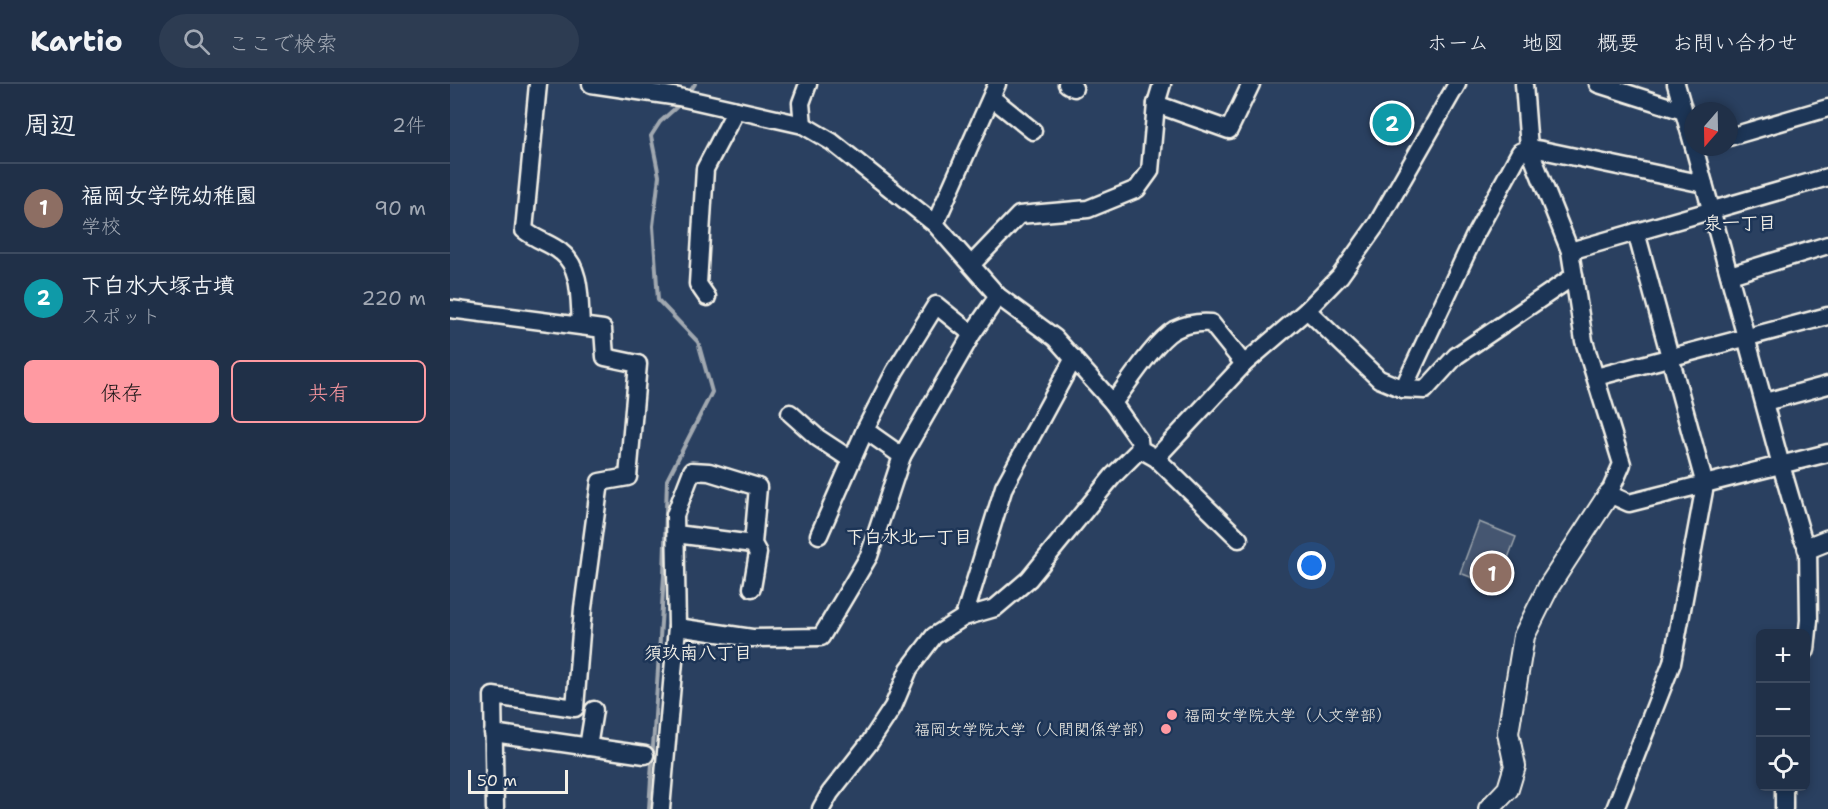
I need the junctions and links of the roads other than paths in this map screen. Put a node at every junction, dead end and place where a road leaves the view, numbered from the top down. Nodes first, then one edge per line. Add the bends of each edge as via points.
1 (538, 84) edge
2 (591, 84) edge
3 (808, 84) edge
4 (1162, 84) edge
5 (1251, 84) edge
6 (1457, 84) edge
7 (1524, 84) edge
8 (1598, 84) edge
9 (1676, 84) edge
10 (614, 86) edge
11 (681, 90) edge
12 (994, 91) edge
13 (1156, 104) junction
14 (1828, 108) edge
15 (736, 110) junction
16 (1683, 111) junction
17 (1684, 114) edge
18 (803, 125) junction
19 (1033, 131) dead end
20 (1738, 134) edge
21 (1529, 148) junction
22 (1697, 156) edge
23 (1828, 177) edge
24 (1704, 184) junction
25 (1710, 210) junction
26 (935, 224) junction
27 (1636, 232) junction
28 (1828, 245) edge
29 (1570, 251) junction
30 (972, 264) junction
31 (1730, 275) junction
32 (1574, 276) junction
33 (998, 296) junction
34 (707, 297) dead end
35 (450, 309) edge
36 (1307, 310) junction
37 (1828, 316) edge
38 (581, 324) junction
39 (972, 334) junction
40 (1748, 338) junction
41 (1074, 358) junction
42 (1671, 358) junction
43 (1244, 364) junction
44 (1596, 377) junction
45 (1828, 385) edge
46 (1403, 389) junction
47 (1765, 402) junction
48 (1113, 403) junction
49 (790, 413) dead end
50 (865, 430) junction
51 (1140, 449) junction
52 (1828, 453) edge
53 (903, 456) junction
54 (1156, 458) junction
55 (850, 459) junction
56 (1781, 465) junction
57 (1705, 485) junction
58 (1609, 494) junction
59 (676, 534) junction
60 (819, 535) dead end
61 (1239, 539) dead end
62 (1828, 540) edge
63 (753, 544) junction
64 (1808, 548) junction
65 (752, 588) dead end
66 (964, 617) junction
67 (677, 627) junction
68 (1808, 629) edge
69 (594, 710) dead end
70 (494, 733) junction
71 (588, 747) junction
72 (645, 755) dead end
73 (1784, 791) edge
74 (495, 809) edge
75 (661, 809) edge
76 (821, 809) edge
77 (1489, 809) edge
78 (1615, 809) edge
79 (1784, 809) edge

1 - 38 street via 524,230 561,252 572,266
2 - 10 street
3 - 18 street via 801,103
4 - 13 street
5 - 13 street via 1229,130
6 - 36 street via 1377,224 1340,276
7 - 21 street
8 - 16 street
9 - 16 street
10 - 11 street
11 - 15 street
12 - 19 street
12 - 26 street
13 - 30 street via 1150,171 1137,189 1088,209 1019,215
14 - 20 street
15 - 18 street
15 - 34 street via 705,169 698,284
16 - 17 street
18 - 26 street via 832,142
21 - 24 street
21 - 29 street
21 - 46 street via 1520,152 1475,235
22 - 24 street
23 - 25 street
24 - 25 street
25 - 27 street
25 - 31 street
26 - 30 street
27 - 29 street
27 - 42 street
28 - 31 street
29 - 32 street
30 - 33 street
31 - 40 street
32 - 44 street via 1584,341
32 - 46 street via 1456,356 1425,390
33 - 39 street
33 - 41 street via 1055,338
35 - 38 street
36 - 43 street
36 - 46 street via 1379,379
37 - 40 street
38 - 70 street via 603,329 604,357 638,364 631,466 628,477 600,482 583,608 575,708 493,696
39 - 50 street via 936,305 895,371
39 - 53 street
40 - 42 street
40 - 47 street
41 - 48 street
41 - 66 street via 1004,487
42 - 44 street
42 - 57 street
43 - 48 street via 1211,323 1197,322 1173,331
43 - 54 street
44 - 58 street via 1622,464
45 - 47 street
47 - 56 street
48 - 51 street via 1139,440
49 - 55 street
50 - 53 street
50 - 55 street
51 - 54 street
51 - 66 street via 1113,476 1029,579 996,608
52 - 56 street
53 - 67 street via 868,556 821,637 752,638
54 - 61 street
55 - 60 street
56 - 57 street
56 - 64 street
57 - 58 street via 1629,503
57 - 78 street via 1672,663
58 - 77 street via 1549,586 1524,636 1508,733 1515,766 1508,789
59 - 63 street
59 - 63 street via 675,515 692,471 709,472 758,487
59 - 67 street
62 - 64 street
63 - 65 street via 758,553
64 - 68 street
66 - 76 street via 934,636 909,669 893,707
67 - 75 street
69 - 71 street
70 - 71 street
70 - 74 street
71 - 72 street
73 - 79 street

